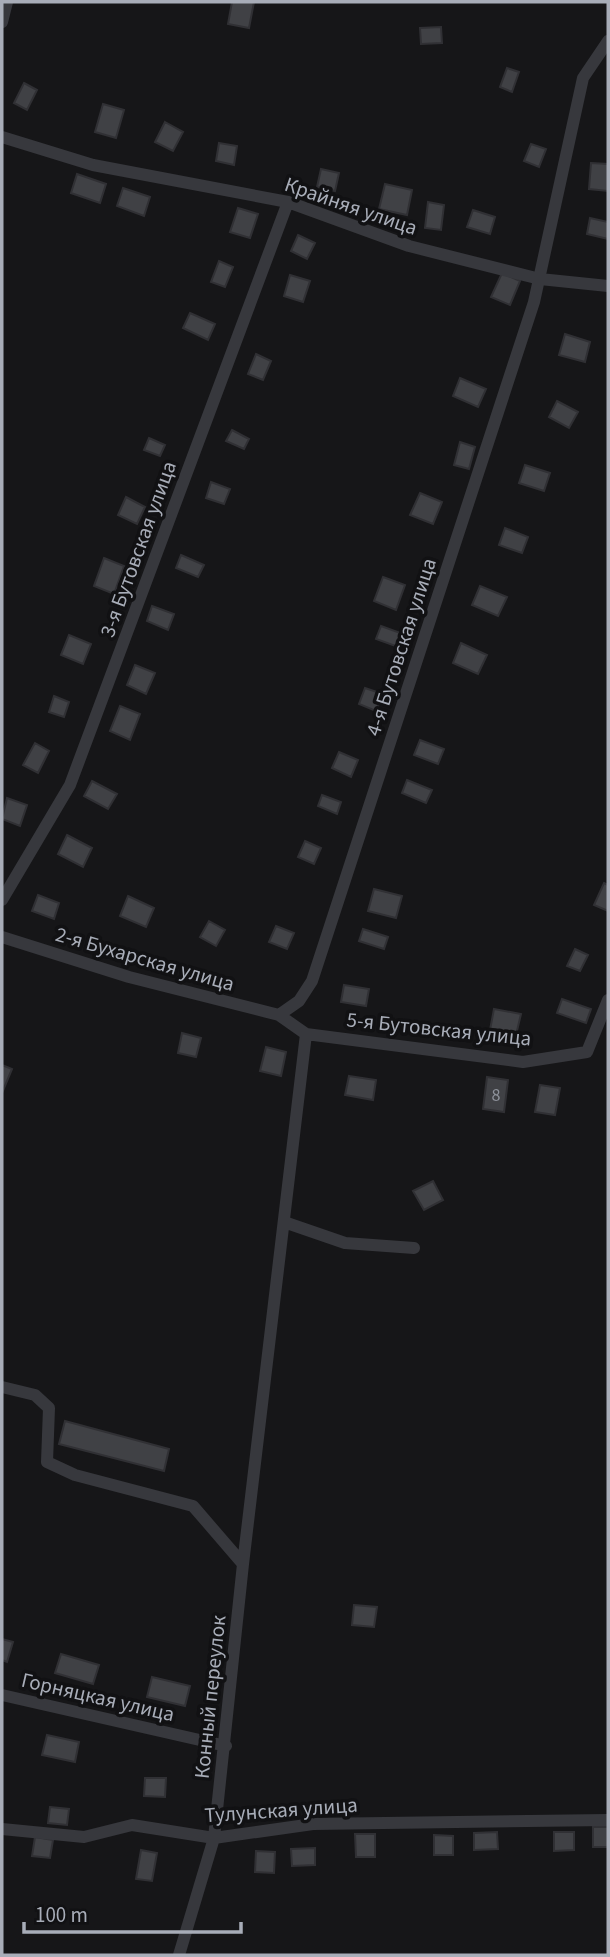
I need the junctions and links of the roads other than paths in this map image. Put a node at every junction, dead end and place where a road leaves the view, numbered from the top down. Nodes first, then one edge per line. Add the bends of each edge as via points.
1 (7, 2) edge
2 (2, 22) edge
3 (608, 41) edge
4 (2, 137) edge
5 (288, 202) junction
6 (540, 279) junction
7 (608, 286) edge
8 (2, 900) edge
9 (2, 937) edge
10 (608, 1000) edge
11 (279, 1015) junction
12 (306, 1034) junction
13 (284, 1222) junction
14 (414, 1248) dead end
15 (2, 1387) edge
16 (243, 1564) junction
17 (2, 1695) edge
18 (226, 1746) junction
19 (608, 1820) edge
20 (2, 1829) edge
21 (214, 1838) junction
22 (179, 1955) edge

1 - 2 street
3 - 6 street, 4-я Бутовская улица via 583,78
4 - 5 street, Крайняя улица via 93,165
5 - 6 street, Крайняя улица via 409,246
5 - 8 street, 3-я Бутовская улица via 70,785
6 - 7 street, Крайняя улица
6 - 11 street, 4-я Бутовская улица via 312,981 299,1001
9 - 11 street, 2-я Бухарская улица via 130,978
10 - 12 street, 5-я Бутовская улица via 587,1052 523,1062
11 - 12 street, 5-я Бутовская улица
12 - 13 street, Конный переулок
13 - 14 street via 345,1243
13 - 16 street, Конный переулок
15 - 16 street via 35,1395 49,1408 47,1462 75,1475 193,1506
16 - 18 street, Конный переулок
17 - 18 street, Горняцкая улица
18 - 21 street, Конный переулок
19 - 21 street, Тулунская улица via 313,1824
20 - 21 street, Тулунская улица via 84,1837 132,1825
21 - 22 street, Конный переулок

